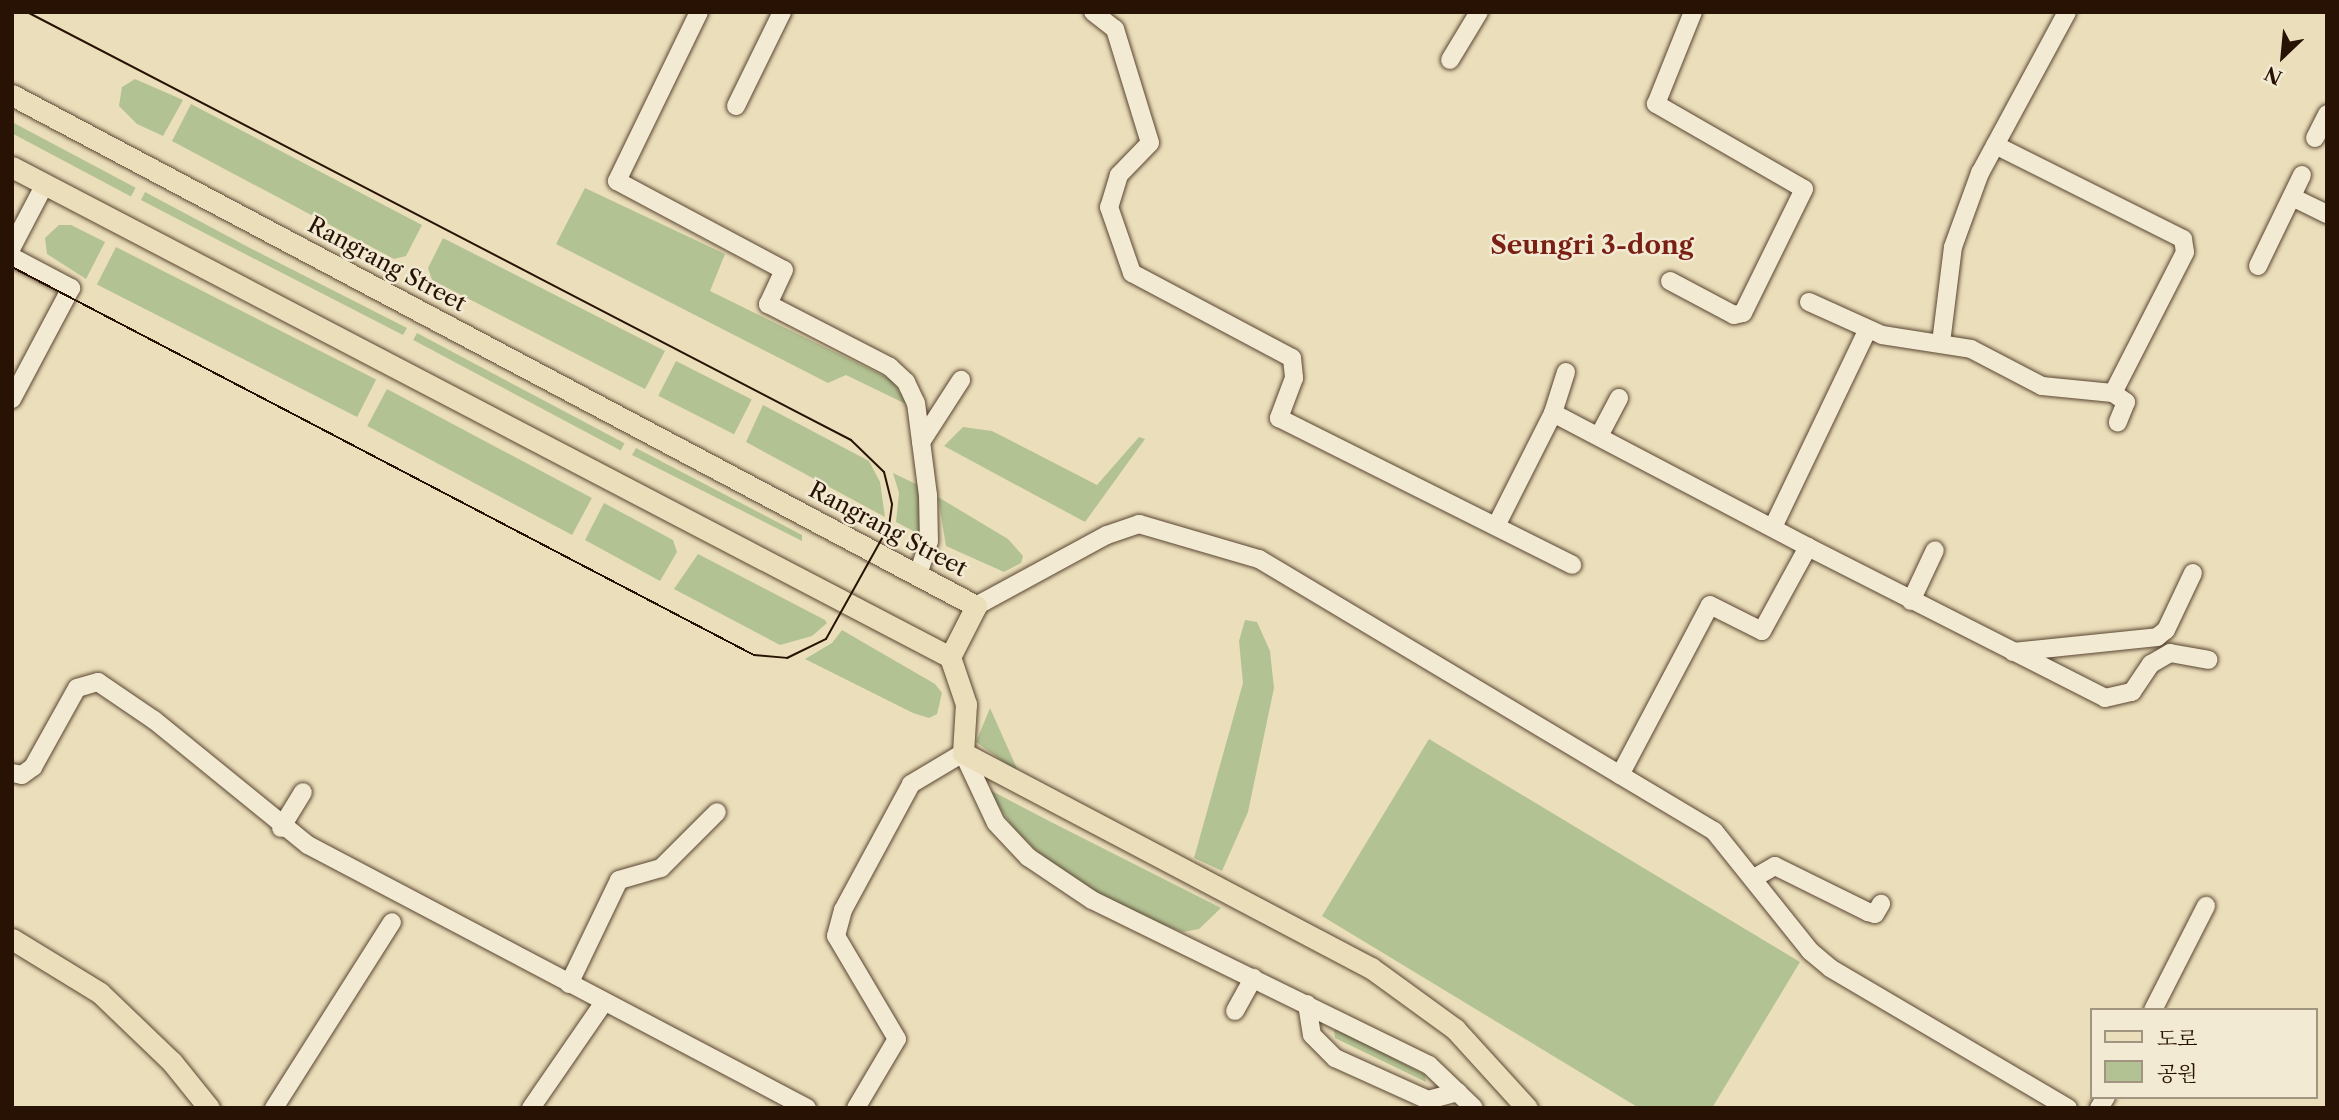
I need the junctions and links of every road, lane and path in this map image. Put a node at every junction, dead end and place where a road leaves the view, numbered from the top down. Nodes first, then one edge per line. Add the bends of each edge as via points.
1 (699, 12) edge
2 (782, 12) edge
3 (1093, 12) edge
4 (1479, 12) edge
5 (1693, 12) edge
6 (2067, 12) edge
7 (1450, 61) dead end
8 (12, 94) edge
9 (736, 106) dead end
10 (2327, 114) edge
11 (2315, 138) dead end
12 (1995, 145) junction
13 (12, 167) edge
14 (2302, 175) dead end
15 (45, 184) junction
16 (2292, 197) junction
17 (2327, 214) edge
18 (12, 247) edge
19 (12, 257) edge
20 (2258, 266) dead end
21 (1670, 281) dead end
22 (1809, 302) dead end
23 (1868, 329) junction
24 (1941, 343) junction
25 (1566, 372) dead end
26 (961, 380) dead end
27 (2113, 393) junction
28 (1619, 398) dead end
29 (12, 399) edge
30 (1553, 413) junction
31 (2118, 422) dead end
32 (1599, 436) junction
33 (921, 442) junction
34 (1774, 525) junction
35 (1496, 526) junction
36 (1808, 547) junction
37 (1935, 550) dead end
38 (1572, 565) dead end
39 (2193, 573) dead end
40 (918, 574) junction
41 (1911, 601) junction
42 (976, 606) junction
43 (2013, 652) junction
44 (950, 657) junction
45 (2208, 660) dead end
46 (963, 753) junction
47 (12, 773) edge
48 (1620, 775) junction
49 (303, 793) dead end
50 (717, 812) dead end
51 (281, 828) junction
52 (1754, 878) junction
53 (1881, 904) dead end
54 (2206, 906) dead end
55 (392, 922) dead end
56 (12, 940) edge
57 (1253, 978) junction
58 (569, 984) junction
59 (604, 1002) junction
60 (1307, 1004) junction
61 (2154, 1008) edge
62 (1235, 1011) dead end
63 (1458, 1092) junction
64 (209, 1108) edge
65 (275, 1108) edge
66 (531, 1108) edge
67 (807, 1108) edge
68 (856, 1108) edge
69 (1474, 1108) edge
70 (1527, 1108) edge
71 (2068, 1108) edge

1 - 33 street via 617,181 784,270 768,304 890,367 916,403
2 - 9 street
3 - 35 street via 1115,29 1150,143 1119,175 1109,207 1132,273 1292,358 1294,378 1279,418
4 - 7 street
5 - 21 street via 1656,104 1804,189 1743,313 1734,315
6 - 12 street
8 - 40 main road, Rangrang Street
10 - 11 street
12 - 24 street via 1953,247
12 - 27 street via 2183,239 2185,252
13 - 15 main road
14 - 16 street
15 - 18 street
15 - 44 main road
16 - 17 street
16 - 20 street
19 - 29 street via 71,288
22 - 23 street
23 - 24 street via 1920,344
23 - 34 street
24 - 27 street via 1971,349 2042,386
25 - 30 street
26 - 33 street
27 - 31 street via 2126,402
28 - 32 street
30 - 32 street
30 - 35 street
32 - 34 street
33 - 40 street via 929,541
34 - 36 street
35 - 38 street
36 - 41 street
36 - 48 street via 1762,631 1710,605
37 - 41 street
39 - 43 street via 2166,630 2157,637
40 - 42 main road, Rangrang Street
41 - 43 street
42 - 44 main road, Rangrang Street
42 - 48 street via 1107,535 1139,524 1188,534 1259,559
43 - 45 street via 2105,698 2118,699 2132,692 2162,656
44 - 46 main road via 966,704
46 - 57 street via 996,823 1028,857 1093,900
46 - 68 street via 911,784 844,910 836,936 897,1039
46 - 70 main road via 1412,994 1455,1029
47 - 51 street via 22,775 33,767 77,688 98,682 254,799
48 - 52 street via 1714,831
49 - 51 street
50 - 58 street via 661,868 619,880
51 - 58 street
52 - 53 street via 1775,866 1868,912 1875,914
52 - 71 street via 1810,951 1830,968
54 - 61 street
55 - 65 street
56 - 64 main road via 100,993 172,1062
57 - 60 street
57 - 62 street
58 - 59 street
59 - 66 street
59 - 67 street
60 - 63 street via 1429,1065
60 - 63 street via 1312,1035 1335,1058 1428,1100
63 - 69 street

